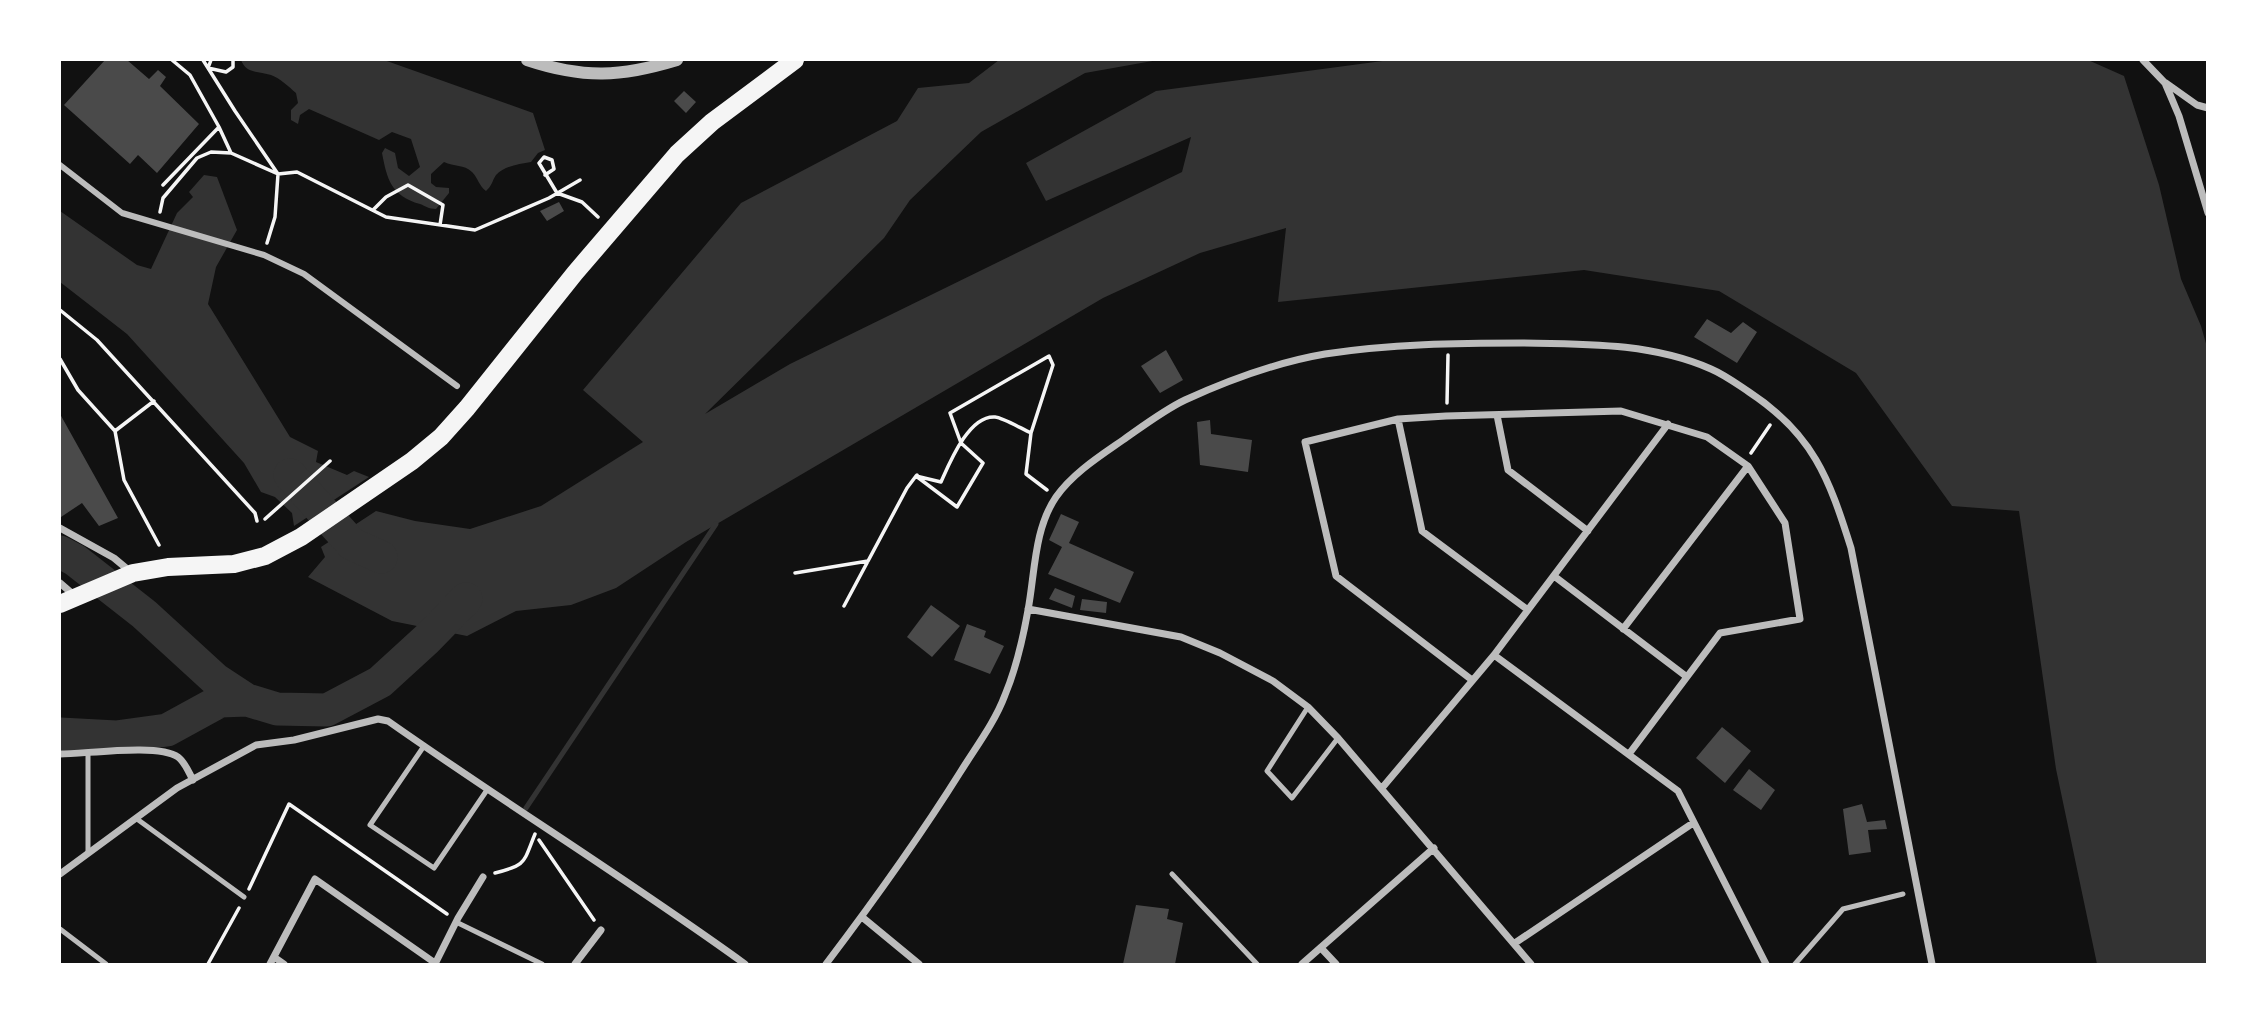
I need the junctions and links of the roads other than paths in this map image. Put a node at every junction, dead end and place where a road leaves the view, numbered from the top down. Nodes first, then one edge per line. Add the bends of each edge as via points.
1 (527, 60) edge
2 (677, 60) edge
3 (796, 60) edge
4 (2143, 60) edge
5 (563, 64) edge
6 (2165, 83) junction
7 (2207, 108) edge
8 (60, 165) edge
9 (2207, 214) edge
10 (457, 386) dead end
11 (1497, 415) junction
12 (1398, 419) junction
13 (1668, 424) junction
14 (1746, 465) junction
15 (60, 528) edge
16 (1588, 531) junction
17 (124, 576) junction
18 (1554, 576) junction
19 (60, 583) edge
20 (78, 596) junction
21 (60, 604) edge
22 (1028, 609) junction
23 (1528, 610) junction
24 (1623, 629) junction
25 (1494, 655) junction
26 (1687, 677) junction
27 (1472, 680) junction
28 (1308, 707) junction
29 (1338, 738) junction
30 (424, 746) junction
31 (60, 754) edge
32 (88, 754) junction
33 (1629, 754) junction
34 (194, 780) junction
35 (1382, 788) junction
36 (487, 790) junction
37 (137, 819) junction
38 (1693, 823) junction
39 (1434, 848) junction
40 (88, 853) junction
41 (60, 874) edge
42 (1172, 874) dead end
43 (483, 877) road end
44 (1903, 894) dead end
45 (244, 897) dead end
46 (862, 916) junction
47 (456, 922) junction
48 (60, 929) edge
49 (601, 930) road end
50 (1514, 943) junction
51 (1321, 948) junction
52 (272, 961) edge
53 (106, 964) edge
54 (284, 964) edge
55 (435, 964) edge
56 (542, 964) edge
57 (575, 964) edge
58 (745, 964) edge
59 (826, 964) edge
60 (919, 964) edge
61 (1257, 964) edge
62 (1302, 964) edge
63 (1336, 964) edge
64 (1531, 964) edge
65 (1766, 964) edge
66 (1795, 964) edge
67 (1932, 964) edge

1 - 5 street
2 - 5 street via 600,75
3 - 17 main road via 677,154 467,408 441,437 387,480 265,556 234,564 168,567
4 - 6 street
6 - 7 street
6 - 9 street
8 - 10 street via 122,213 264,255 304,274
11 - 12 street
11 - 13 street via 1621,411
11 - 16 street via 1508,470
12 - 23 street via 1422,531
12 - 27 street via 1305,442 1336,576
13 - 14 street via 1707,437
13 - 16 street
14 - 24 street
14 - 26 street via 1785,523 1800,619 1720,633
15 - 17 street via 114,558
16 - 18 street
17 - 20 main road
18 - 23 street
18 - 24 street
19 - 20 street
20 - 21 main road
22 - 28 street via 1181,637 1262,675
22 - 46 street via 1000,708 927,826
22 - 67 street via 1041,527 1056,497 1093,461 1136,431 1182,401 1227,383 1322,355 1448,344 1620,346 1673,355 1713,370 1764,402 1802,437 1836,500 1851,548
23 - 25 street
24 - 26 street
25 - 27 street
25 - 33 street
26 - 33 street
27 - 35 street
28 - 29 street
28 - 29 lane via 1267,771 1292,798
29 - 35 street
30 - 34 street via 378,719 256,745
30 - 36 street
30 - 36 lane via 370,825 434,868
31 - 32 street
32 - 34 street via 165,751 180,758
32 - 40 lane
33 - 38 street via 1678,791
34 - 37 street
35 - 39 street
36 - 58 street
37 - 40 street
37 - 45 lane
38 - 50 street
38 - 65 street
39 - 50 street
39 - 51 street
40 - 41 street
42 - 61 lane
43 - 47 street
44 - 66 lane via 1843,909
46 - 59 street
46 - 60 street
47 - 55 street
47 - 56 lane
48 - 53 lane
49 - 57 street
50 - 64 street
51 - 62 street
51 - 63 street
52 - 54 street
52 - 55 street via 316,879

